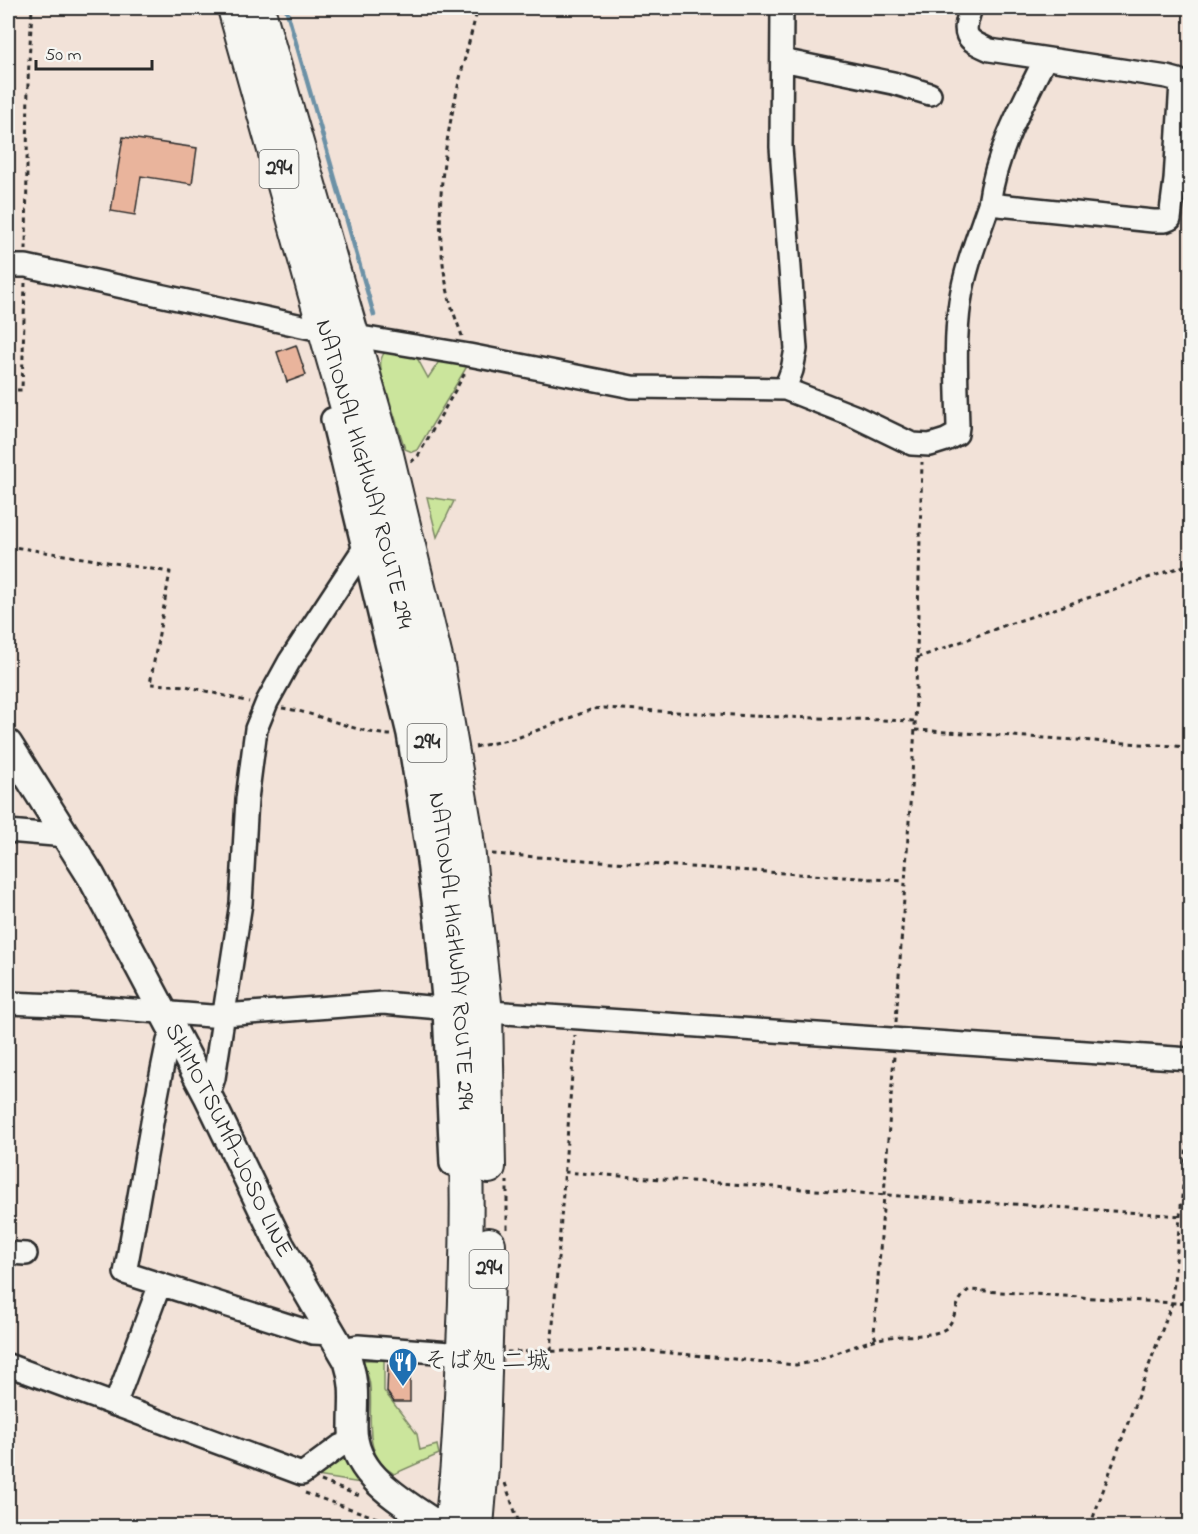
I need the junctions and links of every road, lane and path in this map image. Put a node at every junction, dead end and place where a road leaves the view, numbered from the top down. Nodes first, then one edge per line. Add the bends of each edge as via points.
1 (32, 8) edge
2 (234, 8) edge
3 (258, 8) edge
4 (478, 8) edge
5 (782, 8) edge
6 (971, 8) edge
7 (1044, 59) junction
8 (782, 60) junction
9 (930, 94) dead end
10 (989, 204) junction
11 (17, 266) edge
12 (340, 333) junction
13 (472, 355) junction
14 (785, 389) junction
15 (8, 390) edge
16 (349, 415) junction
17 (922, 446) junction
18 (406, 467) dead end
19 (8, 546) edge
20 (364, 548) junction
21 (1191, 564) edge
22 (917, 658) junction
23 (266, 706) junction
24 (915, 721) junction
25 (915, 730) junction
26 (408, 734) junction
27 (8, 744) edge
28 (1191, 747) edge
29 (470, 748) dead end
30 (8, 831) edge
31 (66, 836) junction
32 (485, 853) dead end
33 (905, 881) junction
34 (8, 1003) edge
35 (464, 1010) junction
36 (223, 1014) junction
37 (576, 1018) junction
38 (170, 1022) junction
39 (895, 1039) junction
40 (1191, 1059) edge
41 (208, 1096) junction
42 (1191, 1110) edge
43 (1190, 1131) edge
44 (564, 1173) junction
45 (884, 1195) junction
46 (1182, 1216) junction
47 (160, 1284) junction
48 (1172, 1304) junction
49 (1191, 1304) edge
50 (876, 1339) junction
51 (337, 1342) junction
52 (551, 1351) junction
53 (505, 1352) dead end
54 (456, 1354) junction
55 (8, 1365) edge
56 (115, 1405) junction
57 (354, 1440) junction
58 (302, 1474) junction
59 (368, 1499) dead end
60 (400, 1519) dead end
61 (408, 1527) edge
62 (438, 1527) edge
63 (451, 1527) edge
64 (477, 1527) edge
65 (1090, 1527) edge

1 - 11 path
2 - 12 highway, NATIONAL HIGHWAY ROUTE 294 / 294
3 - 12 highway, NATIONAL HIGHWAY ROUTE 294 / 294
4 - 13 path via 446,139 439,227 449,300
5 - 8 street
6 - 7 street via 966,34 972,42 990,50
7 - 10 street via 999,159
7 - 10 street via 1167,77 1181,83 1171,215 1166,221 1153,221
8 - 9 street
8 - 14 street via 781,147 796,349
10 - 17 street via 960,299 957,434
11 - 12 street
11 - 15 path via 21,390
12 - 13 street
12 - 16 highway, NATIONAL HIGHWAY ROUTE 294 / 294
12 - 35 highway, NATIONAL HIGHWAY ROUTE 294 / 294 via 412,556 447,708 466,829
13 - 14 street via 632,387
13 - 18 path via 418,456
14 - 17 street
16 - 20 street via 332,419
16 - 35 highway, NATIONAL HIGHWAY ROUTE 294 / 294 via 395,584 425,733
17 - 22 path
19 - 23 path via 170,572 150,684 186,686
20 - 23 street via 289,662
20 - 26 street
21 - 22 path
22 - 24 path
23 - 26 path via 304,711 373,733
23 - 36 street via 256,729 241,903
24 - 25 path
24 - 29 path via 604,708 518,738
25 - 28 path
25 - 33 path
26 - 35 street via 436,923
27 - 31 main road, SHIMOTSUMA-JOSO LINE
30 - 31 street
31 - 38 main road, SHIMOTSUMA-JOSO LINE
32 - 33 path
33 - 39 path
34 - 38 street
35 - 36 street via 383,1003
35 - 37 street
35 - 54 highway, NATIONAL HIGHWAY ROUTE 294 / 294 via 468,1264
35 - 64 highway, NATIONAL HIGHWAY ROUTE 294 / 294 via 489,1264
36 - 38 street
36 - 41 street
37 - 39 street
37 - 44 path
38 - 41 main road, SHIMOTSUMA-JOSO LINE
38 - 47 street via 125,1273
39 - 40 street
39 - 45 path
41 - 51 main road, SHIMOTSUMA-JOSO LINE via 280,1245
42 - 43 path
43 - 46 path
44 - 45 path
44 - 52 path
45 - 46 path
45 - 50 path
46 - 48 path
47 - 51 street
47 - 56 street
48 - 49 path
48 - 50 path via 969,1290 958,1301 945,1329
48 - 65 path
50 - 52 path via 815,1362 796,1365 640,1350
51 - 54 street
51 - 57 main road, SHIMOTSUMA-JOSO LINE via 354,1378
52 - 53 path
54 - 63 highway, NATIONAL HIGHWAY ROUTE 294 / 294 via 458,1467
55 - 56 street
56 - 58 street
57 - 58 street via 339,1446
57 - 62 main road, SHIMOTSUMA-JOSO LINE via 370,1475
58 - 59 path
60 - 61 path

